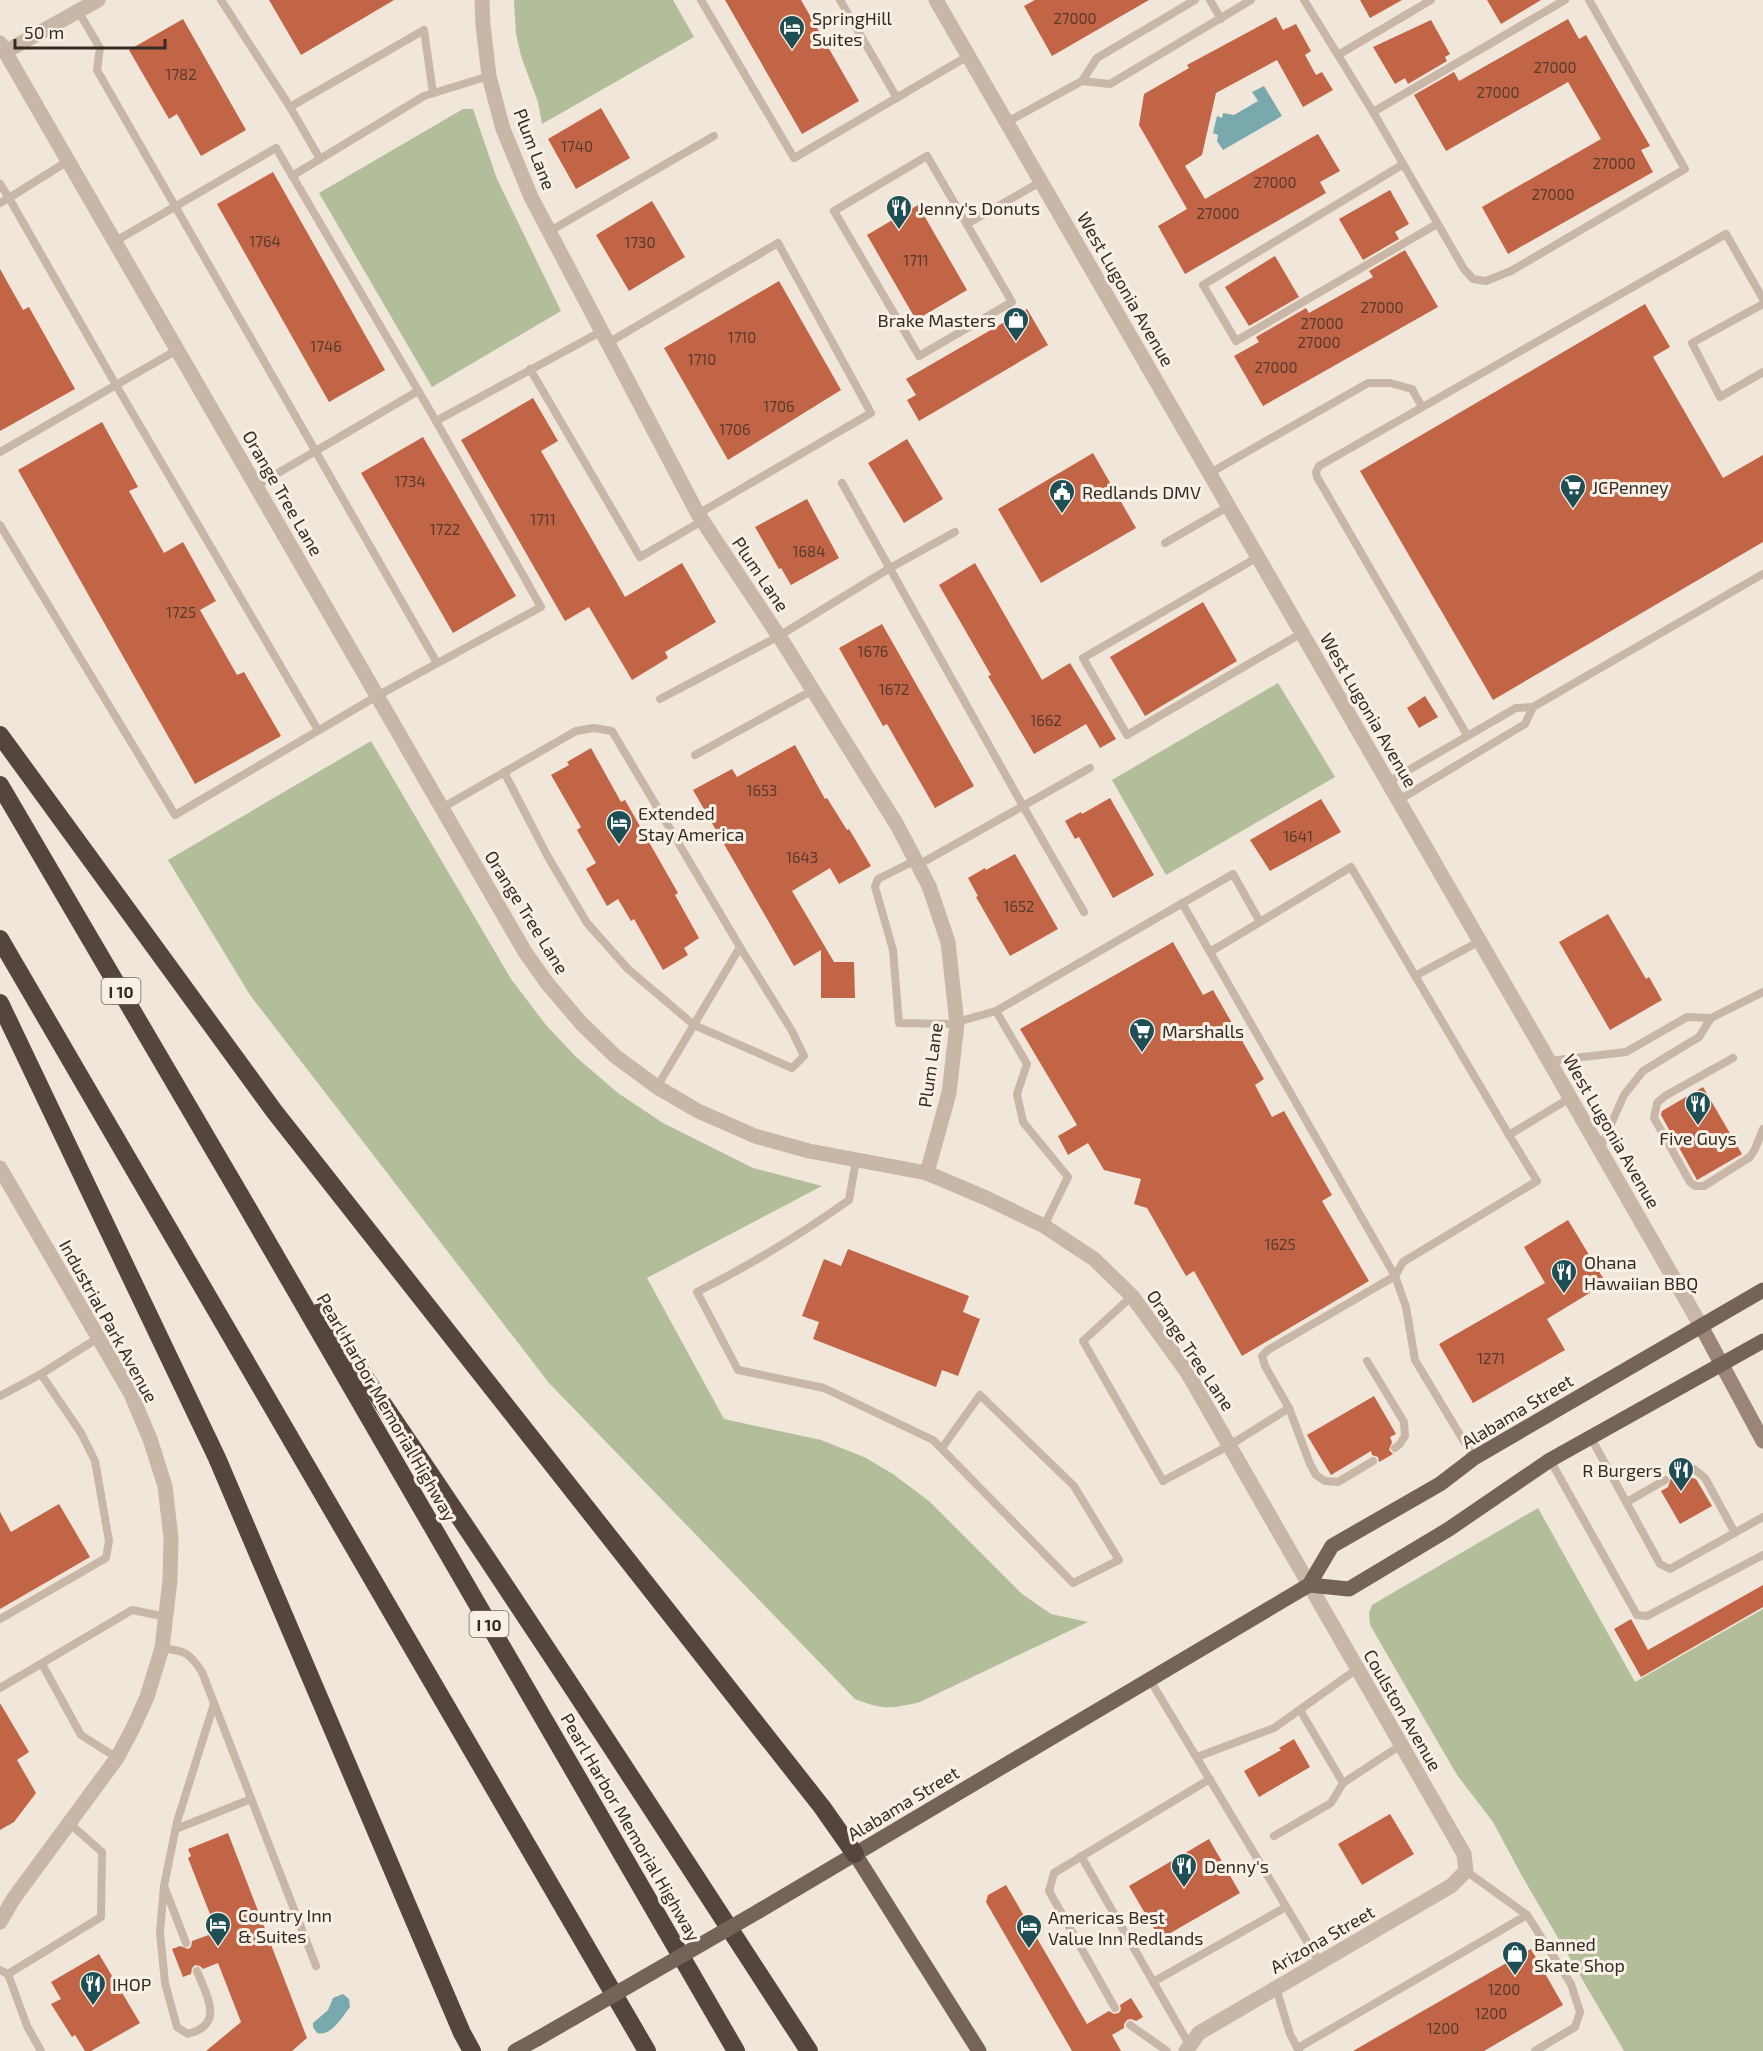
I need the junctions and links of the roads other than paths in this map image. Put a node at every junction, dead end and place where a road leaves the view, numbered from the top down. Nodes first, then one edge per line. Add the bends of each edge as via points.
1 (98, 0) edge
2 (221, 0) edge
3 (482, 0) edge
4 (701, 0) edge
5 (840, 0) edge
6 (936, 0) edge
7 (1195, 0) edge
8 (1210, 0) edge
9 (1251, 0) edge
10 (1304, 0) edge
11 (1431, 0) edge
12 (1565, 0) edge
13 (1588, 0) edge
14 (78, 11) junction
15 (1221, 19) junction
16 (3, 47) edge
17 (1338, 55) junction
18 (968, 56) junction
19 (489, 76) junction
20 (1082, 81) junction
21 (433, 93) junction
22 (897, 98) junction
23 (290, 107) junction
24 (1373, 112) junction
25 (1006, 122) junction
26 (714, 136) dead end
27 (320, 159) junction
28 (68, 161) junction
29 (1402, 165) junction
30 (292, 176) junction
31 (1042, 181) junction
32 (0, 184) edge
33 (9, 198) junction
34 (0, 203) edge
35 (175, 207) junction
36 (967, 224) junction
37 (1437, 224) junction
38 (550, 231) junction
39 (114, 242) junction
40 (1763, 299) edge
41 (1763, 304) edge
42 (605, 337) junction
43 (177, 350) junction
44 (530, 369) junction
45 (1763, 372) edge
46 (116, 385) junction
47 (418, 391) junction
48 (1422, 407) junction
49 (436, 420) junction
50 (316, 451) junction
51 (0, 452) edge
52 (1210, 473) junction
53 (842, 483) dead end
54 (256, 486) junction
55 (1228, 506) junction
56 (700, 518) junction
57 (0, 525) edge
58 (956, 532) dead end
59 (1165, 543) dead end
60 (1258, 557) junction
61 (891, 568) junction
62 (1763, 574) edge
63 (1302, 633) junction
64 (779, 636) junction
65 (438, 663) junction
66 (813, 690) junction
67 (377, 696) junction
68 (660, 699) dead end
69 (1533, 707) junction
70 (318, 730) junction
71 (0, 735) edge
72 (1467, 735) junction
73 (695, 755) dead end
74 (1090, 768) dead end
75 (504, 772) junction
76 (1388, 782) junction
77 (0, 785) edge
78 (1399, 800) junction
79 (1023, 806) junction
80 (442, 808) junction
81 (917, 862) junction
82 (1182, 903) junction
83 (1084, 912) dead end
84 (1260, 921) junction
85 (0, 939) edge
86 (1480, 941) junction
87 (740, 947) junction
88 (1210, 952) junction
89 (1415, 976) junction
90 (1763, 992) edge
91 (0, 1003) edge
92 (996, 1011) junction
93 (1711, 1018) junction
94 (957, 1023) junction
95 (694, 1025) junction
96 (1733, 1058) dead end
97 (1549, 1060) junction
98 (657, 1087) junction
99 (1570, 1098) junction
100 (1763, 1129) edge
101 (1509, 1135) junction
102 (1600, 1149) junction
103 (856, 1160) junction
104 (0, 1168) edge
105 (927, 1173) junction
106 (242, 1198) junction
107 (1044, 1226) junction
108 (1395, 1276) junction
109 (1763, 1290) edge
110 (1132, 1296) junction
111 (1701, 1326) junction
112 (98, 1338) junction
113 (1763, 1341) edge
114 (1367, 1361) dead end
115 (1720, 1364) junction
116 (41, 1374) junction
117 (0, 1396) edge
118 (1289, 1408) junction
119 (1590, 1436) junction
120 (1763, 1441) edge
121 (1230, 1445) junction
122 (942, 1448) junction
123 (1395, 1448) dead end
124 (1474, 1458) junction
125 (1550, 1460) junction
126 (1373, 1461) dead end
127 (1676, 1474) dead end
128 (1665, 1480) dead end
129 (1627, 1502) junction
130 (1763, 1517) edge
131 (1735, 1533) junction
132 (1763, 1555) edge
133 (1309, 1585) junction
134 (167, 1617) junction
135 (0, 1619) edge
136 (162, 1648) junction
137 (42, 1664) junction
138 (1357, 1669) junction
139 (1150, 1680) junction
140 (0, 1688) edge
141 (214, 1704) junction
142 (1300, 1710) junction
143 (1401, 1745) junction
144 (1197, 1757) junction
145 (117, 1758) junction
146 (1209, 1779) junction
147 (1343, 1783) junction
148 (251, 1799) junction
149 (69, 1823) junction
150 (176, 1829) junction
151 (1274, 1836) dead end
152 (855, 1854) junction
153 (1081, 1856) junction
154 (1466, 1871) junction
155 (164, 1886) junction
156 (5, 1902) edge
157 (1286, 1907) junction
158 (1527, 1915) junction
159 (0, 1922) edge
160 (186, 1943) dead end
161 (1320, 1963) junction
162 (316, 1966) dead end
163 (197, 1971) dead end
164 (4, 1972) edge
165 (1153, 1982) junction
166 (1276, 1988) junction
167 (1115, 2008) dead end
168 (1130, 2025) dead end
169 (644, 2048) edge
170 (1188, 2048) edge
171 (1299, 2050) edge
172 (42, 2051) edge
173 (472, 2051) edge
174 (515, 2051) edge
175 (736, 2051) edge
176 (809, 2051) edge
177 (979, 2051) edge
178 (1167, 2051) edge
179 (1535, 2051) edge

1 - 14 street
2 - 23 lane
3 - 19 street, Plum Lane
4 - 22 lane via 794,158
5 - 22 lane
6 - 18 street, West Lugonia Avenue
7 - 20 lane via 1096,58
8 - 15 lane
9 - 15 lane
10 - 17 lane
11 - 17 lane
12 - 24 lane
13 - 37 lane via 1685,169 1511,271 1486,281 1473,279 1464,269
14 - 16 street
14 - 35 lane via 100,48 97,70
15 - 20 lane via 1110,84
16 - 28 street, Orange Tree Lane
17 - 24 lane
18 - 22 lane
18 - 25 street, West Lugonia Avenue
19 - 21 lane
19 - 38 street, Plum Lane via 503,129 531,197
20 - 25 lane
21 - 23 lane via 424,30
21 - 27 lane
23 - 27 lane
24 - 29 lane
25 - 31 street, West Lugonia Avenue
26 - 38 lane
27 - 30 lane
28 - 33 lane
28 - 39 street, Orange Tree Lane
29 - 37 lane
29 - 37 lane via 1203,285 1236,341
30 - 35 lane via 276,148
30 - 47 lane
31 - 36 lane
31 - 52 street, West Lugonia Avenue
32 - 33 lane
33 - 34 lane
33 - 46 lane
35 - 39 lane
35 - 50 lane
36 - 36 lane via 927,156 834,210 920,356 1012,302
38 - 42 street, Plum Lane
39 - 43 street, Orange Tree Lane
40 - 48 lane via 1726,234
41 - 45 lane via 1692,343 1720,397
42 - 44 lane
42 - 56 street, Plum Lane
42 - 56 lane via 778,243 871,413
43 - 46 lane
43 - 54 street, Orange Tree Lane
44 - 49 lane
44 - 56 lane via 640,558
46 - 51 lane
46 - 70 lane
47 - 49 lane
47 - 50 lane
48 - 52 lane via 1412,389 1368,383
48 - 72 lane via 1319,466 1316,472
49 - 65 lane via 541,607
50 - 54 lane
50 - 65 lane
52 - 55 street, West Lugonia Avenue
53 - 61 lane
54 - 67 street, Orange Tree Lane
55 - 59 lane
55 - 60 street, West Lugonia Avenue
56 - 64 street, Plum Lane
57 - 70 lane via 175,815
58 - 61 lane
60 - 63 street, West Lugonia Avenue
60 - 63 lane via 1083,658 1088,668 1128,735
61 - 64 lane
61 - 79 lane
62 - 69 lane
63 - 76 street, West Lugonia Avenue
64 - 66 street, Plum Lane
64 - 68 lane
65 - 67 lane
66 - 73 lane
66 - 81 street, Plum Lane
67 - 70 lane
67 - 80 street, Orange Tree Lane
69 - 72 lane via 1516,708
69 - 78 lane via 1525,724
71 - 152 highway via 274,1112
72 - 76 lane
74 - 79 lane
75 - 80 lane
75 - 87 lane via 576,731 612,731
75 - 95 lane via 587,923 628,969
76 - 78 street, West Lugonia Avenue
77 - 106 highway, Pearl Harbor Memorial Highway / I 10
78 - 86 street, West Lugonia Avenue
79 - 81 lane
79 - 83 lane
80 - 98 street, Orange Tree Lane via 547,983 615,1056
81 - 94 street, Plum Lane via 948,942
81 - 94 lane via 878,879 875,887 893,950 899,1023
82 - 84 lane via 1233,874
82 - 88 lane
82 - 92 lane
84 - 88 lane
84 - 89 lane via 1351,867
85 - 169 highway
86 - 89 lane
86 - 97 street, West Lugonia Avenue
87 - 95 lane
87 - 95 lane via 804,1056 792,1068
88 - 108 lane
89 - 101 lane
90 - 93 lane
91 - 173 highway via 217,1458
92 - 94 lane
92 - 107 lane via 1027,1064 1017,1094 1023,1122 1068,1177
93 - 97 lane via 1687,1017 1626,1052
93 - 102 lane via 1699,1037 1635,1079
94 - 105 street, Plum Lane via 949,1093
95 - 98 lane
96 - 100 lane via 1665,1096 1657,1103 1654,1118 1690,1182 1699,1186 1750,1157
97 - 99 street, West Lugonia Avenue
98 - 103 street, Orange Tree Lane via 698,1111 755,1136 809,1152
99 - 101 lane
99 - 102 street, West Lugonia Avenue
101 - 108 lane via 1537,1181 1403,1262
102 - 111 street, West Lugonia Avenue
103 - 105 street, Orange Tree Lane
103 - 122 lane via 849,1200 752,1264 697,1292 738,1370 824,1388 933,1440
104 - 112 street, Industrial Park Avenue
105 - 107 street, Orange Tree Lane
106 - 175 highway, Pearl Harbor Memorial Highway / I 10
106 - 176 highway via 400,1428
107 - 110 street, Orange Tree Lane via 1094,1259
108 - 118 lane via 1262,1356
108 - 124 lane via 1406,1306 1415,1360
109 - 111 main road, Alabama Street
110 - 121 street, Orange Tree Lane via 1187,1371
110 - 121 lane via 1083,1341 1163,1481
111 - 115 main road, West Lugonia Avenue
111 - 124 main road, Alabama Street
112 - 116 lane
112 - 134 street, Industrial Park Avenue via 131,1394 165,1486 171,1538
113 - 115 main road
114 - 123 lane via 1404,1422 1406,1437
115 - 119 main road
115 - 120 main road, West Lugonia Avenue
116 - 117 lane
116 - 135 lane via 95,1461 109,1541 105,1558
118 - 121 lane
118 - 126 lane via 1310,1464 1325,1481 1338,1482
119 - 125 main road
119 - 129 lane
121 - 133 street, Orange Tree Lane
122 - 122 lane via 1072,1583 1119,1560 1074,1486 980,1395
124 - 133 main road, Alabama Street via 1440,1484 1332,1546
125 - 132 lane via 1637,1615 1647,1616
125 - 133 main road via 1449,1529 1348,1589
127 - 131 lane via 1687,1468 1701,1473
128 - 129 lane
129 - 131 lane via 1660,1564 1670,1569
130 - 131 lane
133 - 138 street, Coulston Avenue
133 - 139 main road, Alabama Street
134 - 136 street, Industrial Park Avenue
134 - 137 lane via 132,1610
136 - 141 lane via 182,1650 192,1657
136 - 145 street, Industrial Park Avenue via 147,1697
137 - 140 lane
137 - 145 lane via 81,1735
138 - 142 lane
138 - 143 street, Coulston Avenue
139 - 144 lane
139 - 152 main road, Alabama Street
141 - 148 lane
141 - 150 lane
142 - 144 lane via 1274,1728
142 - 147 lane
143 - 147 lane
143 - 154 street, Coulston Avenue via 1464,1854
144 - 146 lane
145 - 149 street, Industrial Park Avenue
146 - 153 lane
146 - 157 lane
147 - 151 lane via 1331,1803
148 - 150 lane
148 - 162 lane
149 - 156 street, Industrial Park Avenue
149 - 164 lane via 102,1851 100,1917
150 - 155 lane
152 - 174 main road, Alabama Street, bridge
152 - 177 main road
153 - 165 lane
153 - 167 lane via 1054,1873 1049,1891
154 - 158 lane
154 - 161 street, Arizona Street via 1451,1886
155 - 160 lane
155 - 163 lane via 160,1932 165,1983 177,2027 188,2034 198,2032 208,2023 212,2012
156 - 159 street, Industrial Park Avenue
157 - 161 lane
157 - 165 lane
158 - 171 lane
158 - 179 lane via 1571,1984 1580,2012 1575,2027
161 - 166 street, Arizona Street
164 - 172 lane
165 - 170 lane
166 - 170 street, Arizona Street via 1199,2033
166 - 171 lane
168 - 178 lane

